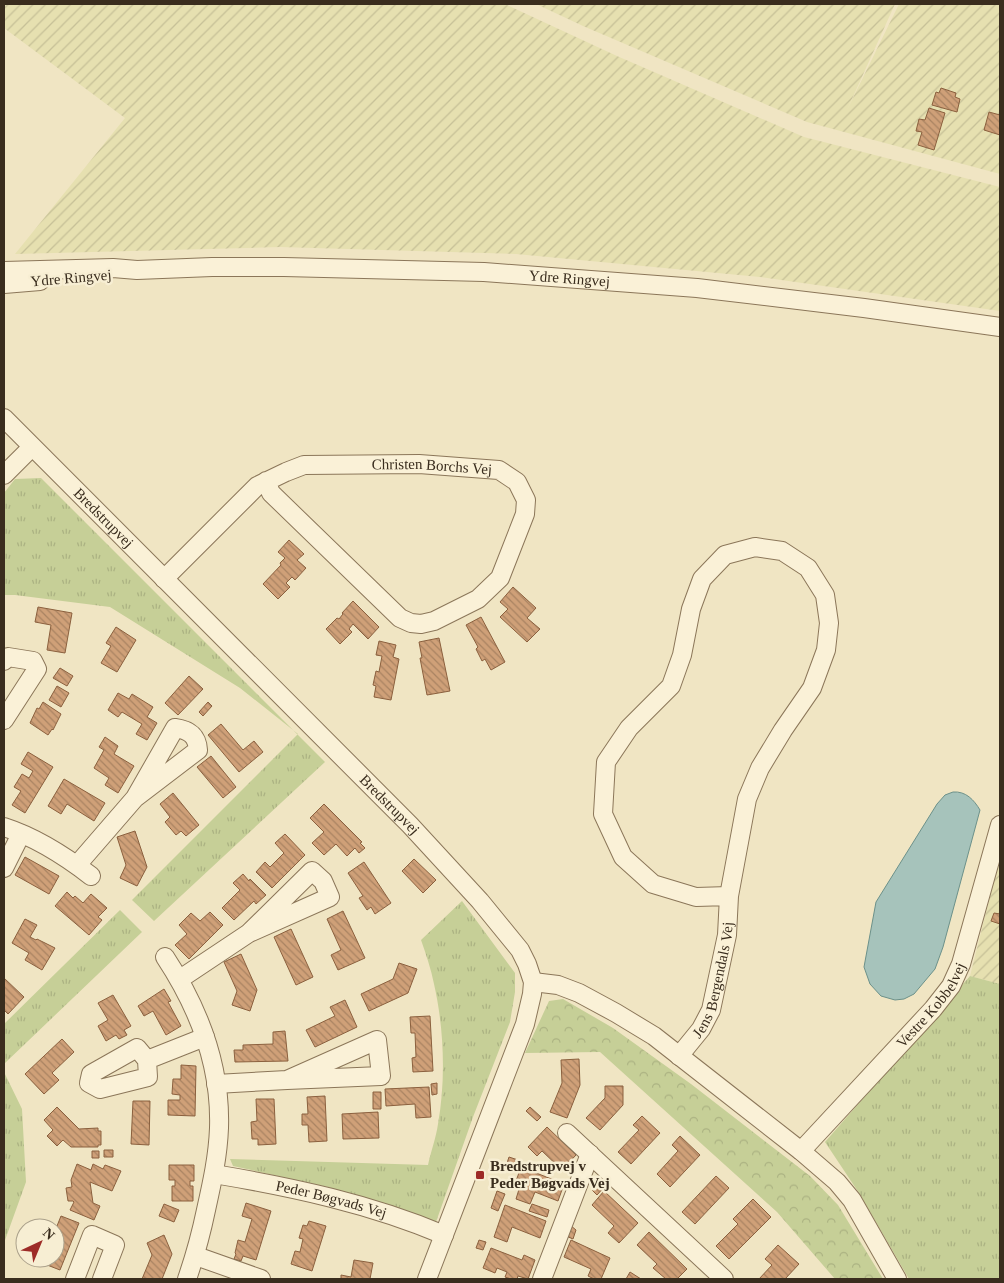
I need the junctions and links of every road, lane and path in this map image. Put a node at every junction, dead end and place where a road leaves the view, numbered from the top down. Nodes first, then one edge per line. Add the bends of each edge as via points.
1 (137, 270) junction
2 (4, 271) edge
3 (4, 284) edge
4 (1000, 327) edge
5 (4, 418) edge
6 (32, 447) junction
7 (4, 475) edge
8 (266, 481) junction
9 (164, 579) junction
10 (4, 661) edge
11 (4, 720) edge
12 (135, 798) dead end
13 (1000, 826) edge
14 (4, 827) edge
15 (21, 834) junction
16 (77, 865) junction
17 (4, 868) edge
18 (91, 876) dead end
19 (729, 896) junction
20 (249, 933) dead end
21 (165, 956) dead end
22 (180, 979) junction
23 (533, 982) junction
24 (205, 1037) junction
25 (679, 1056) junction
26 (147, 1060) dead end
27 (287, 1080) junction
28 (216, 1084) junction
29 (567, 1133) dead end
30 (801, 1151) junction
31 (590, 1154) junction
32 (214, 1174) junction
33 (444, 1235) junction
34 (196, 1256) junction
35 (75, 1279) edge
36 (102, 1279) edge
37 (187, 1279) edge
38 (260, 1279) edge
39 (427, 1279) edge
40 (542, 1279) edge
41 (724, 1279) edge
42 (897, 1279) edge

1 - 2 street, Ydre Ringvej
1 - 3 street, Ydre Ringvej
1 - 4 street, Ydre Ringvej via 284,267 484,272 697,288
5 - 6 street, Bredstrupvej
6 - 7 street
6 - 9 street, Bredstrupvej
8 - 8 street, Christen Borchs Vej via 271,493 400,618 411,623 434,621 478,599 494,586 504,570 525,514 526,500 517,482 499,470 419,464 304,465
8 - 9 street, Christen Borchs Vej via 257,486
9 - 23 street, Bredstrupvej via 410,824 520,950
10 - 11 street via 8,657 32,661 37,669
12 - 16 street
13 - 30 street, Vestre Kobbelvej via 952,986
14 - 15 street
15 - 16 street
15 - 17 street
16 - 18 street
19 - 19 street, Jens Bergendals Vej via 747,799 760,768 812,688 826,650 829,624 825,595 808,568 782,551 755,547 725,555 702,579 690,609 682,655 670,686 629,728 606,762 603,814 623,857 653,884 696,898
19 - 25 street, Jens Bergendals Vej via 727,935 711,1010
20 - 22 street
21 - 22 street
22 - 24 street
23 - 25 street via 558,984 579,993 646,1032
23 - 33 street, Bredstrupvej via 525,1024
24 - 26 street
24 - 28 street
25 - 30 street
27 - 27 street via 323,1064 378,1040 381,1076
27 - 28 street
28 - 32 street via 219,1127
29 - 31 street
30 - 42 street via 837,1182 852,1200
31 - 40 street
31 - 41 street
32 - 33 street, Peder Bøgvads Vej via 331,1198
32 - 34 street
33 - 39 street, Bredstrupvej
34 - 37 street
34 - 38 street
35 - 36 street via 92,1235 115,1244

